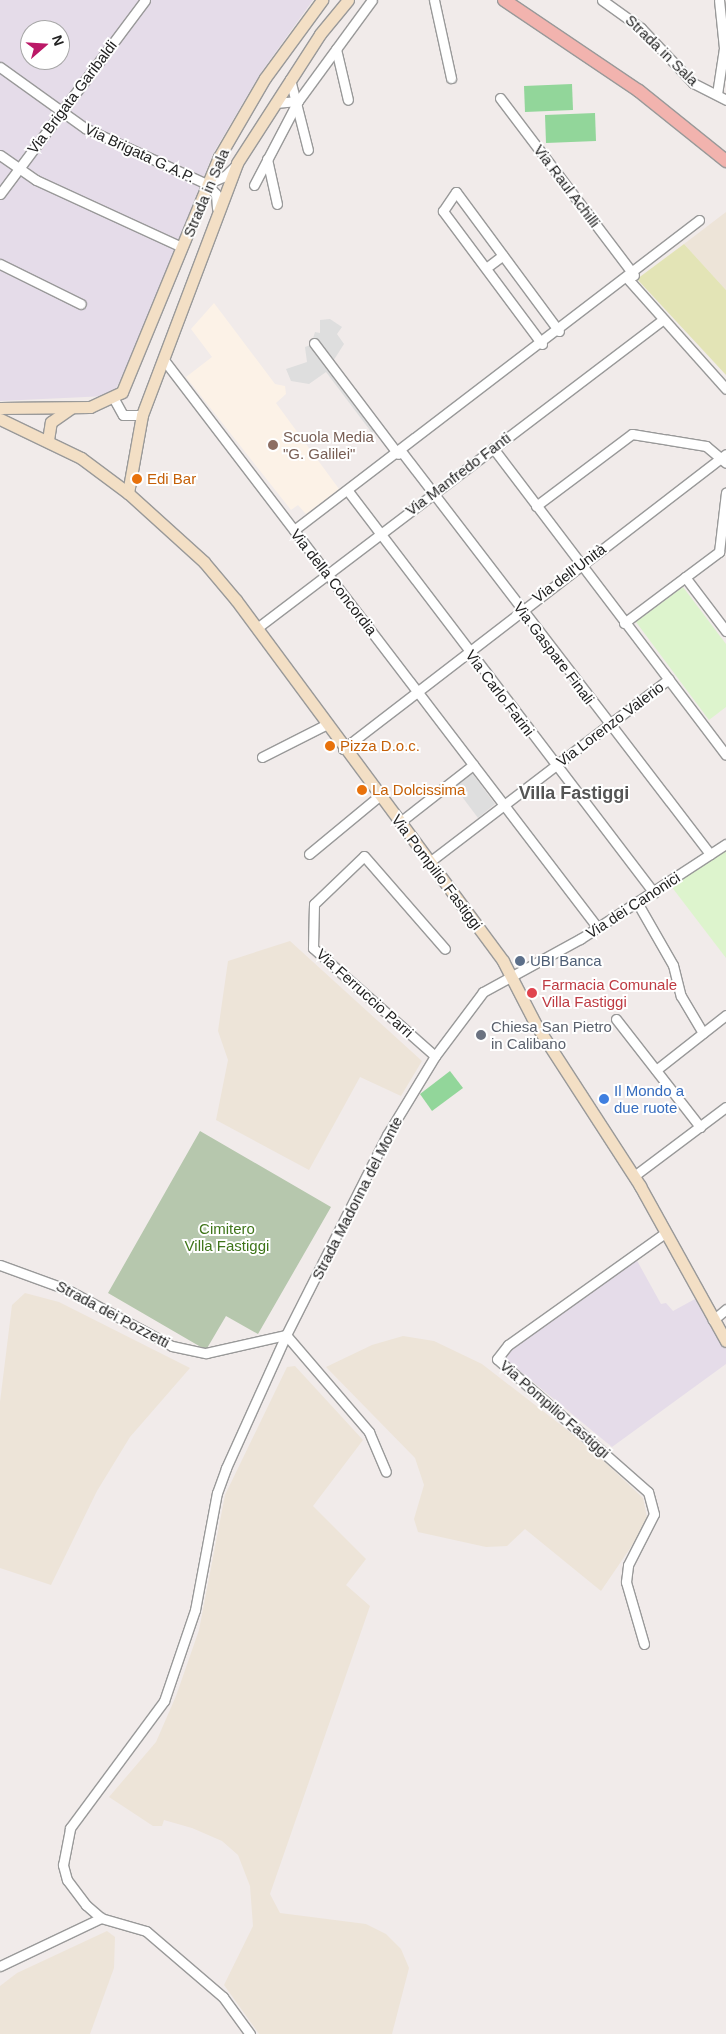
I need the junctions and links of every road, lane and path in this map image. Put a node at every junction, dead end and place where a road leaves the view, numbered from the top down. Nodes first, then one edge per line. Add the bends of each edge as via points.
1 (145, 0) edge
2 (322, 0) edge
3 (348, 0) edge
4 (372, 0) edge
5 (434, 0) edge
6 (504, 0) edge
7 (719, 0) edge
8 (607, 1) edge
9 (336, 49) junction
10 (0, 67) edge
11 (451, 78) dead end
12 (290, 79) junction
13 (717, 94) junction
14 (500, 98) dead end
15 (348, 100) dead end
16 (726, 100) edge
17 (298, 102) junction
18 (275, 103) junction
19 (60, 113) junction
20 (308, 150) dead end
21 (0, 155) edge
22 (268, 159) junction
23 (726, 161) edge
24 (237, 163) junction
25 (18, 168) junction
26 (207, 184) junction
27 (254, 185) dead end
28 (0, 194) edge
29 (277, 204) dead end
30 (217, 208) junction
31 (699, 220) dead end
32 (182, 247) junction
33 (503, 255) junction
34 (0, 264) edge
35 (486, 268) junction
36 (630, 277) junction
37 (81, 304) dead end
38 (661, 321) junction
39 (559, 331) junction
40 (314, 343) dead end
41 (542, 344) junction
42 (164, 360) junction
43 (726, 389) edge
44 (114, 399) junction
45 (72, 407) junction
46 (0, 408) edge
47 (142, 416) junction
48 (0, 419) edge
49 (48, 440) junction
50 (493, 448) junction
51 (399, 452) junction
52 (725, 458) edge
53 (348, 491) junction
54 (726, 492) edge
55 (128, 493) junction
56 (433, 493) junction
57 (536, 506) junction
58 (294, 530) junction
59 (380, 533) junction
60 (581, 565) junction
61 (327, 574) junction
62 (685, 577) junction
63 (521, 609) junction
64 (624, 623) junction
65 (257, 628) junction
66 (726, 631) edge
67 (468, 650) junction
68 (669, 680) junction
69 (416, 690) junction
70 (325, 725) junction
71 (609, 725) junction
72 (342, 748) junction
73 (726, 754) edge
74 (262, 757) dead end
75 (473, 765) junction
76 (556, 766) junction
77 (379, 796) junction
78 (504, 805) junction
79 (400, 822) junction
80 (726, 844) edge
81 (309, 854) dead end
82 (710, 854) junction
83 (432, 860) junction
84 (654, 893) junction
85 (638, 904) junction
86 (598, 928) junction
87 (445, 949) dead end
88 (511, 977) junction
89 (726, 1015) edge
90 (616, 1019) dead end
91 (703, 1033) junction
92 (435, 1056) junction
93 (656, 1070) junction
94 (726, 1107) edge
95 (700, 1127) junction
96 (634, 1176) junction
97 (666, 1233) junction
98 (0, 1265) edge
99 (726, 1309) edge
100 (713, 1320) junction
101 (286, 1335) junction
102 (726, 1341) edge
103 (386, 1472) dead end
104 (644, 1644) dead end
105 (101, 1918) junction
106 (0, 1966) edge
107 (250, 2034) edge

1 - 19 street, Via Brigata Garibaldi
2 - 26 street, Strada in Sala via 265,78
3 - 12 street, Strada in Sala
4 - 9 street
5 - 11 street
6 - 23 main road via 639,91
7 - 13 street, Strada in Sala via 724,48
8 - 13 street, Strada in Sala via 641,28 693,83
9 - 15 street
9 - 17 street
10 - 19 street, Via Brigata G.A.P.
12 - 17 street
12 - 18 street, Strada in Sala
13 - 16 street, Strada in Sala
14 - 36 street, Via Raul Achilli
17 - 18 street
17 - 20 street
17 - 22 street
18 - 24 street, Strada in Sala
19 - 25 street, Via Brigata Garibaldi
19 - 26 street, Via Brigata G.A.P.
21 - 25 street
22 - 27 street
22 - 29 street
24 - 26 street, Via Brigata G.A.P. via 225,176
24 - 30 street, Strada in Sala
25 - 28 street, Via Brigata Garibaldi
25 - 32 street
26 - 30 street, Via Brigata G.A.P. via 216,194
26 - 32 street, Strada in Sala
30 - 42 street, Strada in Sala
31 - 36 street
32 - 44 street, Strada in Sala via 128,382
33 - 35 street
33 - 35 street via 456,192 443,212
33 - 39 street
34 - 37 street
35 - 41 street
36 - 38 street, Via Raul Achilli
36 - 39 street
38 - 43 street, Via Raul Achilli
38 - 50 street, Via Manfredo Fanti
39 - 41 street
40 - 51 street
41 - 51 street
42 - 47 street, Strada in Sala
42 - 58 street, Via della Concordia
44 - 45 street
44 - 47 street via 123,414
45 - 46 street
45 - 49 street via 51,422
47 - 55 street, Strada in Sala
48 - 49 street, Via Pompilio Fastiggi
49 - 55 street, Via Pompilio Fastiggi
50 - 56 street, Via Manfredo Fanti
50 - 57 street
51 - 53 street
51 - 56 street, Via Gaspare Finali
52 - 57 street via 706,446 632,434
52 - 60 street, Via dell'Unità
53 - 58 street
53 - 59 street, Via Carlo Farini
54 - 62 street via 719,552
55 - 65 street, Via Pompilio Fastiggi via 204,562
56 - 59 street, Via Manfredo Fanti
56 - 63 street, Via Gaspare Finali
57 - 60 street
58 - 61 street, Via della Concordia
59 - 61 street, Via Manfredo Fanti
59 - 67 street, Via Carlo Farini
60 - 63 street, Via dell'Unità
60 - 64 street
61 - 65 street, Via Manfredo Fanti
61 - 69 street, Via della Concordia
62 - 64 street
62 - 66 street
63 - 67 street, Via dell'Unità
63 - 71 street, Via Gaspare Finali
64 - 68 street
65 - 70 street, Via Pompilio Fastiggi
67 - 69 street, Via dell'Unità
67 - 76 street, Via Carlo Farini
68 - 71 street, Via Lorenzo Valerio
68 - 73 street
69 - 72 street, Via dell'Unità
69 - 75 street, Via della Concordia
70 - 72 street, Via Pompilio Fastiggi
70 - 74 street
71 - 76 street, Via Lorenzo Valerio
71 - 82 street, Via Gaspare Finali
72 - 77 street, Via Pompilio Fastiggi
75 - 78 street, Via della Concordia
75 - 79 street
76 - 78 street, Via Lorenzo Valerio
76 - 84 street, Via Carlo Farini
77 - 79 street, Via Pompilio Fastiggi
77 - 81 street
78 - 83 street
78 - 86 street, Via della Concordia
79 - 83 street, Via Pompilio Fastiggi
80 - 82 street, Via dei Canonici
82 - 84 street, Via dei Canonici
83 - 88 street, Via Pompilio Fastiggi
84 - 85 street, Via dei Canonici
85 - 86 street, Via dei Canonici
85 - 91 street via 673,965 681,996
86 - 88 street, Via dei Canonici
87 - 92 street, Via Ferruccio Parri via 364,856 314,904 313,948
88 - 92 street, Strada Madonna del Monte via 483,992
88 - 96 street, Via Pompilio Fastiggi via 536,1026
89 - 91 street
90 - 93 street
91 - 93 street
92 - 101 street, Strada Madonna del Monte via 387,1135
93 - 95 street
94 - 95 street
95 - 96 street
96 - 97 street, Via Pompilio Fastiggi
97 - 100 street, Via Pompilio Fastiggi
97 - 104 street, Via Pompilio Fastiggi via 508,1345 497,1359 648,1492 654,1514 628,1565 626,1582
98 - 101 street, Strada dei Pozzetti via 66,1289 172,1346 206,1353
99 - 100 street
100 - 102 street, Via Pompilio Fastiggi
101 - 103 street via 369,1432
101 - 105 street, Strada Madonna del Monte via 217,1493 195,1610 164,1701 148,1728 86,1801 63,1848 67,1880
105 - 106 street
105 - 107 street via 146,1931 224,1998

